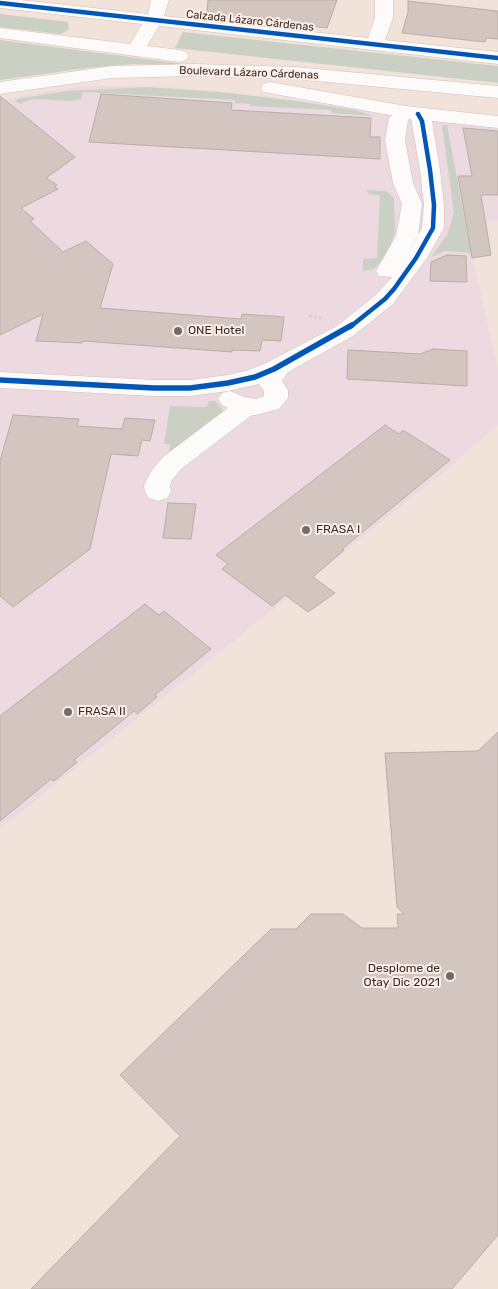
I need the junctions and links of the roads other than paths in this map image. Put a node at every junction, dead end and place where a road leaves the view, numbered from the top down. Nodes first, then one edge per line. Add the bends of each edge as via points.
1 (160, 0) edge
2 (384, 0) edge
3 (0, 3) edge
4 (111, 8) edge
5 (153, 21) junction
6 (0, 33) edge
7 (94, 45) junction
8 (374, 45) junction
9 (136, 50) junction
10 (498, 58) edge
11 (295, 73) junction
12 (53, 80) junction
13 (0, 88) edge
14 (270, 88) junction
15 (498, 92) edge
16 (498, 114) edge
17 (407, 116) junction
18 (498, 122) edge
19 (411, 213) junction
20 (435, 220) junction
21 (280, 365) junction
22 (0, 369) edge
23 (0, 380) edge
24 (204, 386) junction
25 (254, 407) junction
26 (165, 487) dead end

1 - 5 main road
2 - 8 main road via 384,18
3 - 4 main road, Calzada Lázaro Cárdenas
4 - 5 main road, Calzada Lázaro Cárdenas
4 - 7 main road
5 - 8 main road, Calzada Lázaro Cárdenas
5 - 9 main road
6 - 7 main road
7 - 9 main road
8 - 10 main road, Calzada Lázaro Cárdenas
9 - 11 main road
11 - 12 main road, Boulevard Lázaro Cárdenas via 157,70
11 - 15 main road, Boulevard Lázaro Cárdenas
12 - 13 main road, Boulevard Lázaro Cárdenas
12 - 14 main road via 159,80
14 - 16 main road, Boulevard Lázaro Cárdenas
14 - 17 main road
17 - 18 main road
17 - 19 main road via 395,140
17 - 20 main road via 422,122
19 - 20 main road via 416,226 424,227
19 - 22 main road via 400,252 374,289 339,320 258,362 203,377 180,379
20 - 21 main road via 429,238 385,299 345,331
21 - 24 main road via 255,377
21 - 25 main road via 270,382 276,390 276,398 271,403
23 - 24 main road via 154,388
24 - 25 main road
25 - 26 main road via 172,463 157,486

